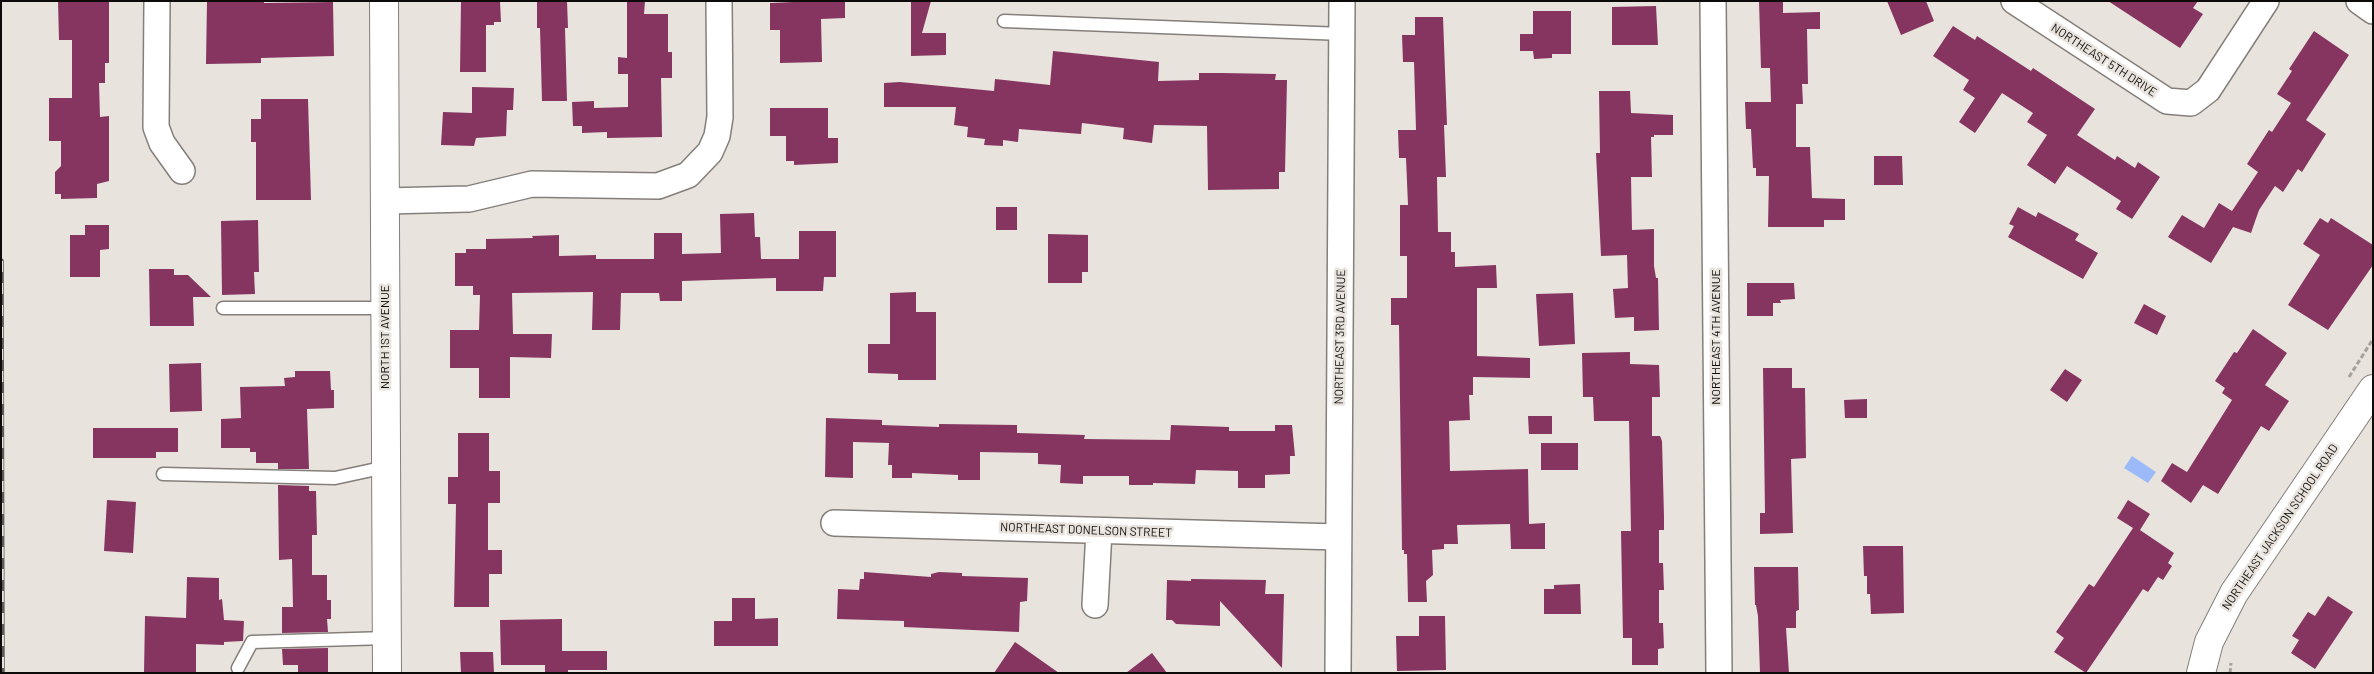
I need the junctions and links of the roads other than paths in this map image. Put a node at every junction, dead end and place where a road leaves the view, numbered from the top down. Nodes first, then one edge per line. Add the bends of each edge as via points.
1 (157, 1) edge
2 (384, 1) edge
3 (719, 1) edge
4 (1342, 1) edge
5 (1713, 1) edge
6 (2014, 1) edge
7 (2266, 1) edge
8 (2359, 1) edge
9 (2373, 11) edge
10 (1004, 21) dead end
11 (1343, 34) junction
12 (182, 171) dead end
13 (385, 201) junction
14 (223, 308) dead end
15 (385, 308) junction
16 (2373, 388) edge
17 (386, 467) junction
18 (164, 474) dead end
19 (834, 523) dead end
20 (1099, 531) junction
21 (1338, 537) junction
22 (1094, 605) dead end
23 (387, 638) junction
24 (238, 668) dead end
25 (387, 673) edge
26 (1338, 673) edge
27 (1718, 673) edge
28 (2201, 673) edge

1 - 12 street via 156,127 162,143
2 - 13 main road, NORTH 1ST AVENUE
3 - 13 street via 720,117 713,144 699,166 688,175 658,186 532,184 469,199
4 - 11 street, NORTHEAST 3RD AVENUE
5 - 27 street, NORTHEAST 4TH AVENUE
6 - 7 street, NORTHEAST 5TH DRIVE via 2166,101 2191,103 2208,90
8 - 9 street
10 - 11 lane
11 - 21 street, NORTHEAST 3RD AVENUE
13 - 15 main road, NORTH 1ST AVENUE
14 - 15 lane
15 - 17 main road, NORTH 1ST AVENUE
16 - 28 main road, NORTHEAST JACKSON SCHOOL ROAD via 2234,593 2210,642
17 - 18 lane via 335,478
17 - 23 main road, NORTH 1ST AVENUE
19 - 20 street, NORTHEAST DONELSON STREET
20 - 21 street, NORTHEAST DONELSON STREET
20 - 22 street
21 - 26 street, NORTHEAST 3RD AVENUE
23 - 24 lane via 252,642
23 - 25 main road, NORTH 1ST AVENUE

